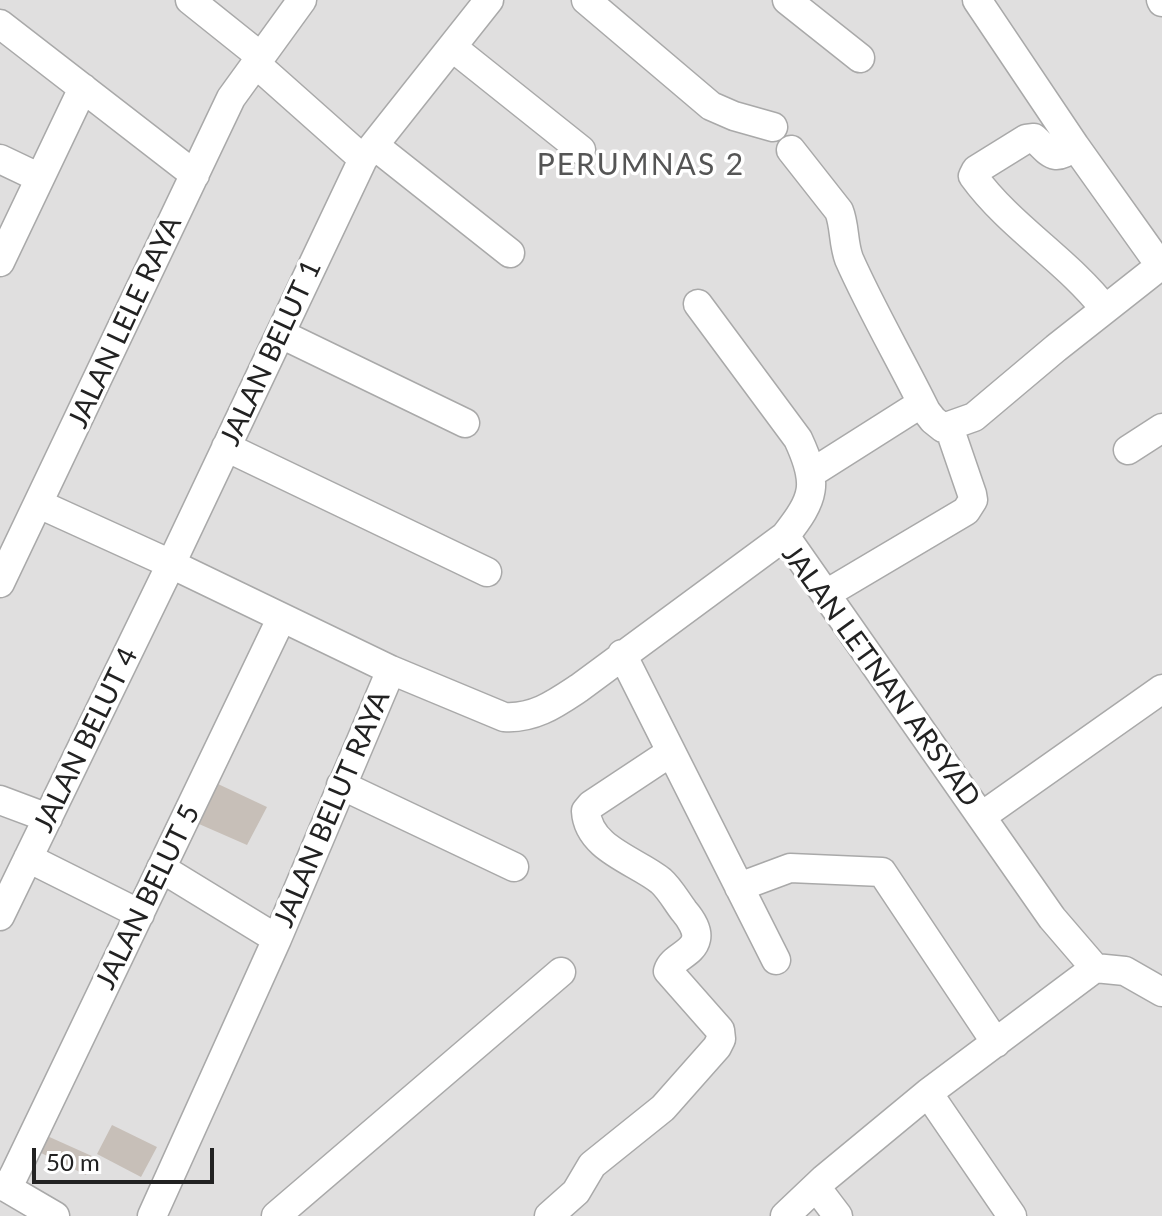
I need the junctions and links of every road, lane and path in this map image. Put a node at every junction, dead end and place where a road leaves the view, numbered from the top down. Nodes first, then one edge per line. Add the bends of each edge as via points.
1 (190, 0) edge
2 (302, 0) edge
3 (489, 0) edge
4 (586, 0) edge
5 (787, 0) edge
6 (977, 0) edge
7 (0, 24) edge
8 (452, 47) junction
9 (860, 58) dead end
10 (257, 60) junction
11 (83, 88) junction
12 (773, 127) dead end
13 (1075, 146) junction
14 (581, 150) dead end
15 (791, 150) dead end
16 (369, 153) junction
17 (0, 159) edge
18 (195, 175) junction
19 (40, 178) junction
20 (510, 253) dead end
21 (0, 262) edge
22 (1161, 267) edge
23 (698, 304) dead end
24 (1105, 309) junction
25 (281, 334) junction
26 (922, 403) junction
27 (465, 423) dead end
28 (949, 427) junction
29 (1162, 428) edge
30 (226, 447) junction
31 (1128, 450) dead end
32 (810, 474) junction
33 (39, 504) junction
34 (785, 536) junction
35 (10, 540) edge
36 (171, 564) junction
37 (487, 572) dead end
38 (0, 583) edge
39 (826, 594) junction
40 (281, 619) junction
41 (622, 654) junction
42 (391, 670) junction
43 (1162, 689) edge
44 (671, 752) junction
45 (341, 785) junction
46 (0, 800) edge
47 (982, 816) junction
48 (48, 818) junction
49 (28, 858) junction
50 (514, 867) dead end
51 (161, 868) junction
52 (739, 887) junction
53 (140, 914) junction
54 (0, 916) edge
55 (277, 939) junction
56 (776, 960) dead end
57 (1095, 968) junction
58 (561, 972) dead end
59 (1162, 992) edge
60 (996, 1043) junction
61 (928, 1093) junction
62 (7, 1183) edge
63 (816, 1187) junction
64 (55, 1216) edge
65 (152, 1216) edge
66 (276, 1216) edge
67 (549, 1216) edge
68 (785, 1216) edge
69 (838, 1216) edge
70 (1012, 1216) edge

1 - 10 street
2 - 10 street, JALAN LELE RAYA
3 - 8 street, JALAN BELUT 1
4 - 12 street via 711,106
5 - 9 street
6 - 13 street
7 - 11 street
8 - 14 street
8 - 16 street, JALAN BELUT 1
10 - 16 street
10 - 18 street, JALAN LELE RAYA via 231,98
11 - 18 street
11 - 19 street
13 - 22 street
13 - 24 street via 1058,155 1034,138 1026,139 973,176
15 - 26 street via 839,211 848,256
16 - 20 street
16 - 25 street, JALAN BELUT 1
17 - 19 street
18 - 33 street, JALAN LELE RAYA
19 - 21 street
22 - 24 street
23 - 32 street via 798,439
24 - 28 street via 974,417
25 - 27 street
25 - 30 street, JALAN BELUT 1
26 - 28 street via 937,424
26 - 32 street
28 - 39 street via 972,494 970,506
29 - 31 street
30 - 36 street, JALAN BELUT 1
30 - 37 street
32 - 34 street via 811,496
33 - 35 street, JALAN LELE RAYA
33 - 36 street, JALAN BELUT RAYA
34 - 39 street, JALAN LETNAN ARSYAD
34 - 41 street, JALAN LETNAN ARSYAD
35 - 38 street, JALAN LELE RAYA
36 - 40 street, JALAN BELUT RAYA
36 - 48 street, JALAN BELUT 4
39 - 47 street, JALAN LETNAN ARSYAD
40 - 42 street, JALAN BELUT RAYA
40 - 51 street, JALAN BELUT 5
41 - 42 street, JALAN LETNAN ARSYAD via 557,703 522,718 504,717
41 - 44 street
42 - 45 street, JALAN BELUT RAYA
43 - 47 street
44 - 52 street
44 - 67 street via 591,805 586,815 605,847 662,882 690,918 696,941 668,971 720,1030 721,1039 663,1108 592,1165 576,1192
45 - 50 street
45 - 55 street, JALAN BELUT RAYA
46 - 48 street
47 - 57 street, JALAN LETNAN ARSYAD via 1052,918
48 - 49 street, JALAN BELUT 4
49 - 53 street
49 - 54 street, JALAN BELUT 4
51 - 53 street, JALAN BELUT 5
51 - 55 street
52 - 56 street
52 - 60 street via 790,868 882,872
53 - 62 street, JALAN BELUT 5
55 - 65 street, JALAN BELUT RAYA
57 - 59 street via 1125,971
57 - 60 street
58 - 66 street
60 - 61 street
61 - 63 street
61 - 70 street
62 - 64 street
63 - 68 street
63 - 69 street

